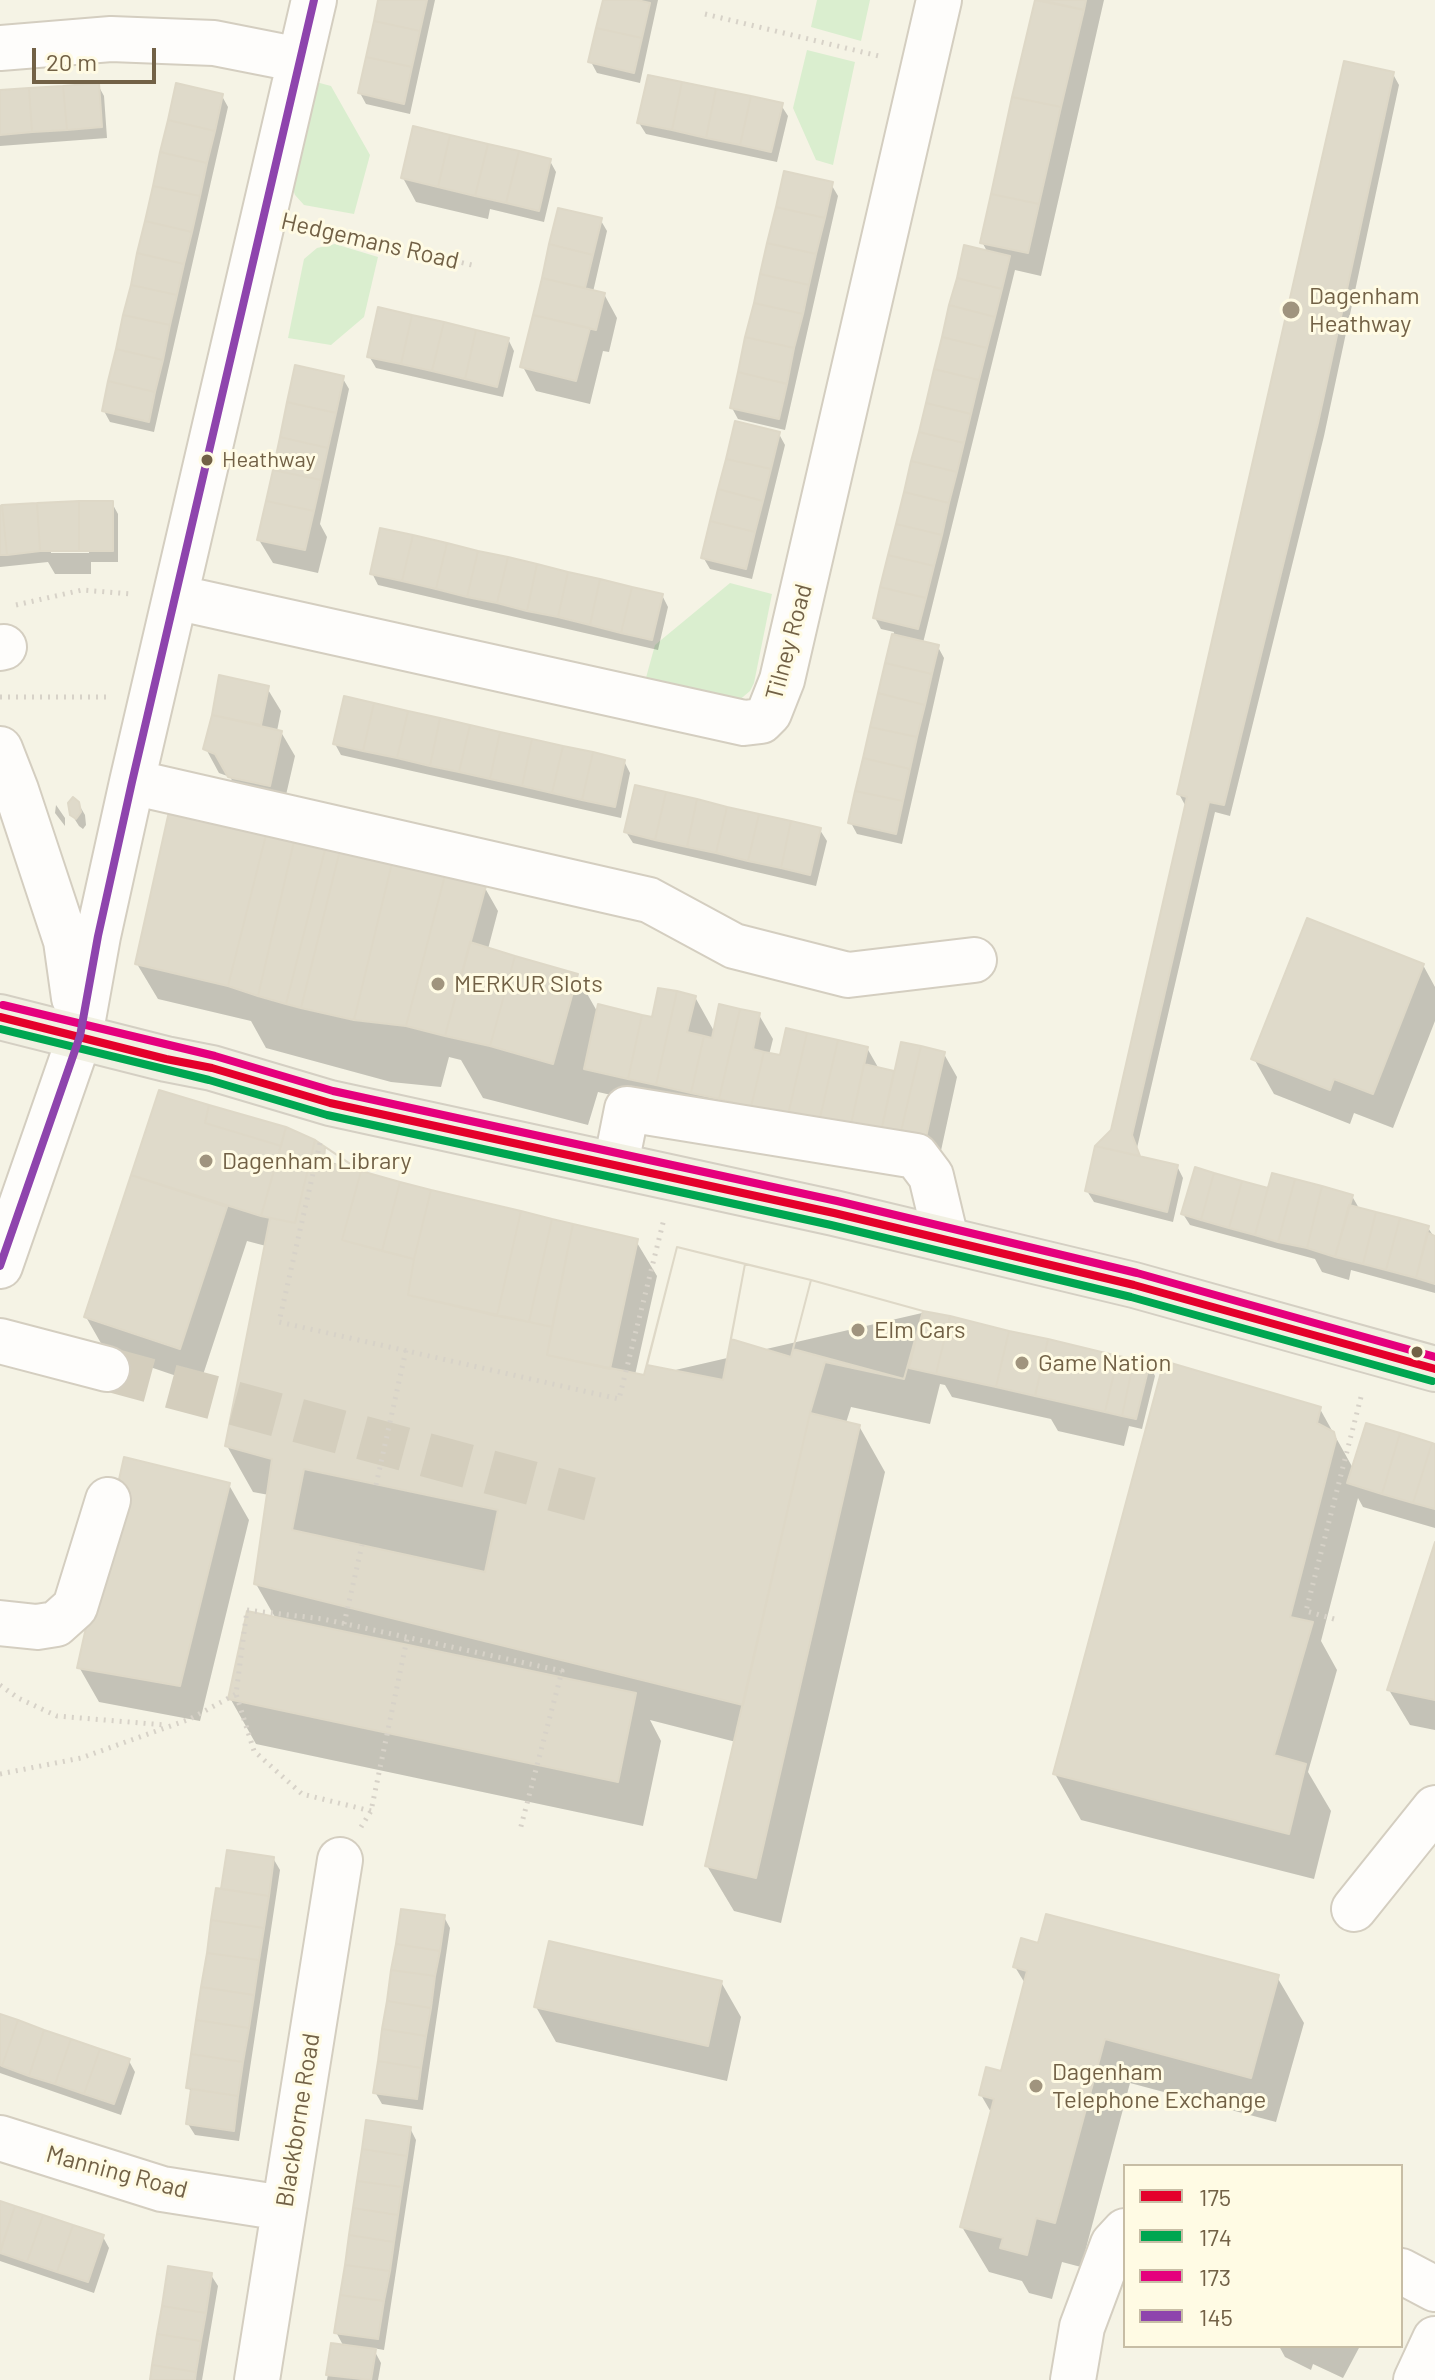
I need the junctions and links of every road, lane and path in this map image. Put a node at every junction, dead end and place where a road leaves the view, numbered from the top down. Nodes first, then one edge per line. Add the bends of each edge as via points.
1 (314, 0) edge
2 (939, 0) edge
3 (705, 14) dead end
4 (0, 48) edge
5 (300, 60) junction
6 (924, 68) junction
7 (263, 216) junction
8 (476, 266) dead end
9 (175, 597) junction
10 (5, 634) edge
11 (0, 697) edge
12 (152, 698) junction
13 (0, 749) edge
14 (132, 782) junction
15 (974, 960) dead end
16 (0, 1017) edge
17 (80, 1036) junction
18 (330, 1103) junction
19 (616, 1164) junction
20 (667, 1210) dead end
21 (946, 1239) junction
22 (0, 1266) edge
23 (0, 1341) edge
24 (406, 1350) junction
25 (1373, 1350) junction
26 (107, 1369) tunnel mouth
27 (1435, 1369) edge
28 (376, 1485) dead end
29 (108, 1500) dead end
30 (362, 1545) dead end
31 (1334, 1619) dead end
32 (0, 1623) edge
33 (344, 1624) junction
34 (407, 1639) junction
35 (0, 1685) edge
36 (236, 1694) junction
37 (170, 1726) junction
38 (0, 1774) edge
39 (1435, 1808) edge
40 (371, 1811) junction
41 (520, 1830) dead end
42 (340, 1860) joint
43 (1354, 1909) dead end
44 (0, 2138) edge
45 (283, 2208) junction
46 (1123, 2233) edge
47 (1403, 2272) edge
48 (1435, 2289) edge
49 (1435, 2339) edge
50 (257, 2380) edge
51 (1073, 2380) edge
52 (1416, 2380) edge

1 - 5 street, Hedgemans Road
2 - 6 street, Tilney Road
3 - 6 path
4 - 5 street via 111,39 214,43
5 - 7 street, Hedgemans Road
6 - 9 street, Tilney Road via 782,680 761,721 744,723
7 - 8 path, Hedgemans Road
7 - 9 street, Hedgemans Road
9 - 10 path via 82,590
9 - 12 street, Hedgemans Road
11 - 12 path
12 - 14 street, Hedgemans Road
13 - 17 street via 66,941
14 - 15 street via 649,900 734,946 848,975
14 - 17 street, Hedgemans Road
16 - 17 main road
17 - 18 main road
17 - 22 street, Hedgemans Road
18 - 19 main road
18 - 24 path via 279,1322
19 - 21 main road
19 - 21 street via 627,1109 916,1156 931,1176
20 - 24 path via 619,1399
21 - 25 main road
23 - 26 street
24 - 28 path
25 - 27 main road
25 - 31 path via 1306,1611
29 - 32 street via 75,1607 56,1624
30 - 33 path
33 - 34 path
33 - 36 path via 247,1610
34 - 40 path
34 - 41 path via 562,1671
35 - 37 path via 57,1716
36 - 37 path
36 - 40 path via 254,1751 281,1777 302,1794
37 - 38 path via 81,1758
39 - 43 street
40 - 42 path
42 - 45 street, Blackborne Road
44 - 45 street, Manning Road via 162,2189
45 - 50 street, Blackborne Road
46 - 51 street via 1113,2244 1082,2327
47 - 48 street
49 - 52 street

